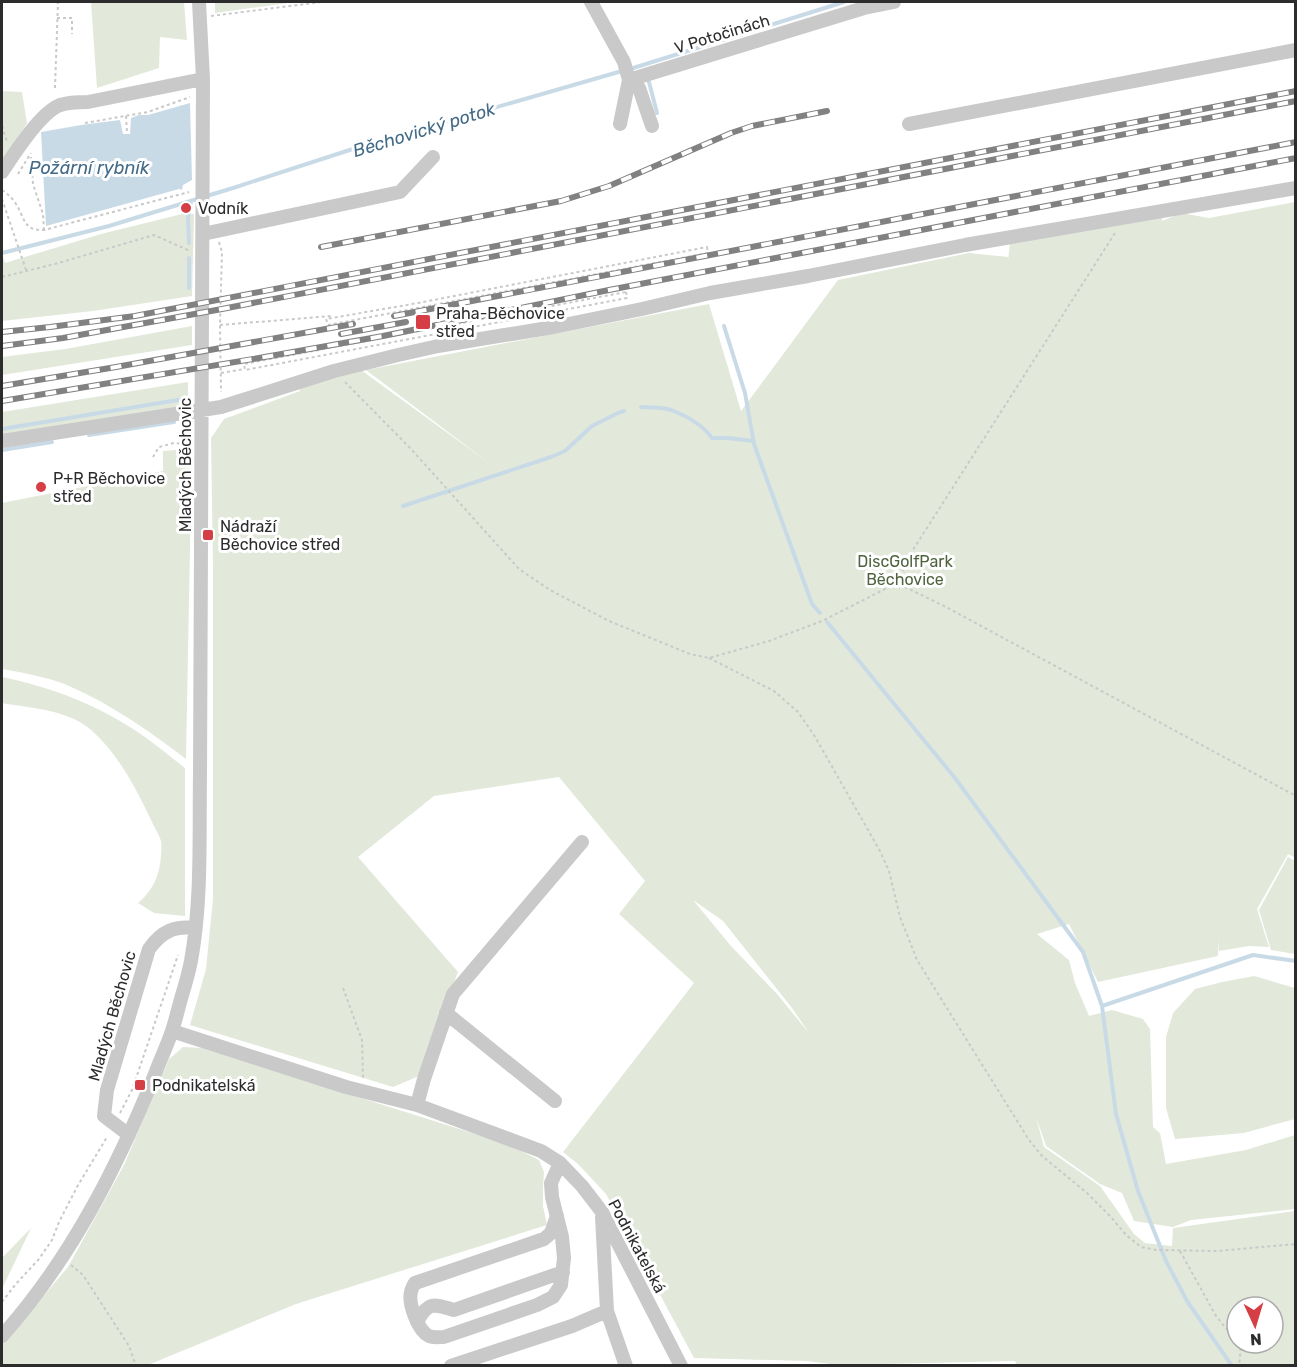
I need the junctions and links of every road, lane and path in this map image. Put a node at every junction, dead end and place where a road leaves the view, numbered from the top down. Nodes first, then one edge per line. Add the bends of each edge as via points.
1 (58, 2) edge
2 (199, 2) edge
3 (288, 2) edge
4 (322, 2) edge
5 (591, 2) edge
6 (894, 2) edge
7 (290, 6) junction
8 (211, 16) dead end
9 (57, 18) junction
10 (72, 34) dead end
11 (1296, 50) edge
12 (627, 72) junction
13 (203, 79) junction
14 (55, 88) dead end
15 (192, 96) dead end
16 (126, 116) junction
17 (2, 120) edge
18 (84, 123) dead end
19 (620, 124) dead end
20 (909, 124) dead end
21 (652, 126) dead end
22 (127, 132) dead end
23 (31, 145) dead end
24 (10, 147) dead end
25 (31, 155) junction
26 (433, 157) dead end
27 (2, 172) edge
28 (16, 176) dead end
29 (1296, 188) edge
30 (2, 190) edge
31 (199, 190) junction
32 (2, 199) edge
33 (1123, 217) junction
34 (44, 230) junction
35 (203, 234) junction
36 (184, 249) dead end
37 (222, 252) dead end
38 (26, 270) junction
39 (2, 277) edge
40 (334, 318) junction
41 (220, 325) junction
42 (245, 369) junction
43 (334, 371) junction
44 (220, 373) junction
45 (221, 407) junction
46 (202, 411) junction
47 (2, 441) edge
48 (191, 445) dead end
49 (153, 457) dead end
50 (897, 583) junction
51 (710, 658) junction
52 (1296, 796) edge
53 (582, 842) dead end
54 (195, 928) junction
55 (178, 953) dead end
56 (343, 988) dead end
57 (446, 1013) junction
58 (172, 1031) junction
59 (363, 1091) junction
60 (555, 1101) dead end
61 (417, 1105) junction
62 (114, 1125) junction
63 (129, 1135) junction
64 (560, 1163) junction
65 (602, 1212) junction
66 (557, 1216) junction
67 (1296, 1244) edge
68 (1180, 1251) junction
69 (59, 1260) junction
70 (563, 1272) junction
71 (2, 1302) edge
72 (607, 1311) junction
73 (417, 1322) junction
74 (1225, 1327) edge
75 (2, 1336) edge
76 (136, 1365) edge
77 (451, 1365) edge
78 (626, 1365) edge
79 (681, 1365) edge

1 - 9 path
2 - 13 street, Mladých Běchovic
3 - 7 path
4 - 7 path
5 - 12 street
6 - 12 street, V Potočinách
7 - 8 path
9 - 10 path via 72,18
9 - 14 path
11 - 20 street
12 - 19 street
12 - 21 street via 639,88
13 - 27 street via 58,106 33,129
13 - 31 street, Mladých Běchovic
15 - 16 path
16 - 18 path
16 - 22 path
17 - 24 path
23 - 25 path
25 - 28 path
25 - 34 path
26 - 35 street via 400,192
29 - 33 street
30 - 34 path via 11,196 25,223
31 - 34 path
31 - 35 street, Mladých Běchovic
32 - 38 path
33 - 43 street via 438,346
33 - 50 path via 917,543
35 - 46 street, Mladých Běchovic
36 - 38 path via 154,235
37 - 41 path
38 - 39 path
40 - 40 path via 418,303 707,247 708,253 328,326 326,319
40 - 41 path
41 - 44 path
42 - 42 path via 627,298 626,292 244,363
42 - 44 path
43 - 45 street
43 - 51 path via 411,449 519,569 609,621 690,654
44 - 45 path
45 - 46 street
46 - 47 street
46 - 54 street, Mladých Běchovic
48 - 49 path via 174,443 159,447
50 - 51 path via 822,621
50 - 52 path
51 - 68 path via 774,691 798,712 814,735 880,851 917,960 1029,1140 1133,1242 1156,1250
53 - 57 street via 453,994
54 - 58 street, Mladých Běchovic via 191,963
54 - 62 street, Mladých Běchovic via 167,931 149,949 107,1090 104,1116
55 - 62 path via 132,1090
56 - 59 path via 362,1040
57 - 60 street
57 - 61 street
58 - 59 street, Podnikatelská
58 - 63 street, Mladých Běchovic
59 - 61 street, Podnikatelská
61 - 64 street, Podnikatelská via 541,1151
62 - 63 street
62 - 71 path via 58,1221 52,1240
63 - 69 street, Mladých Běchovic via 102,1190
64 - 65 street, Podnikatelská
64 - 66 street via 551,1183
65 - 72 street
65 - 79 street, Podnikatelská
66 - 70 street
66 - 73 street via 551,1233 544,1239 415,1283 410,1301
67 - 68 path
68 - 74 path
69 - 75 street, Mladých Běchovic
69 - 76 path via 83,1275 129,1346
70 - 73 street via 454,1310 430,1306
70 - 73 street via 553,1297 444,1337 426,1335
72 - 77 street via 573,1326
72 - 78 street

